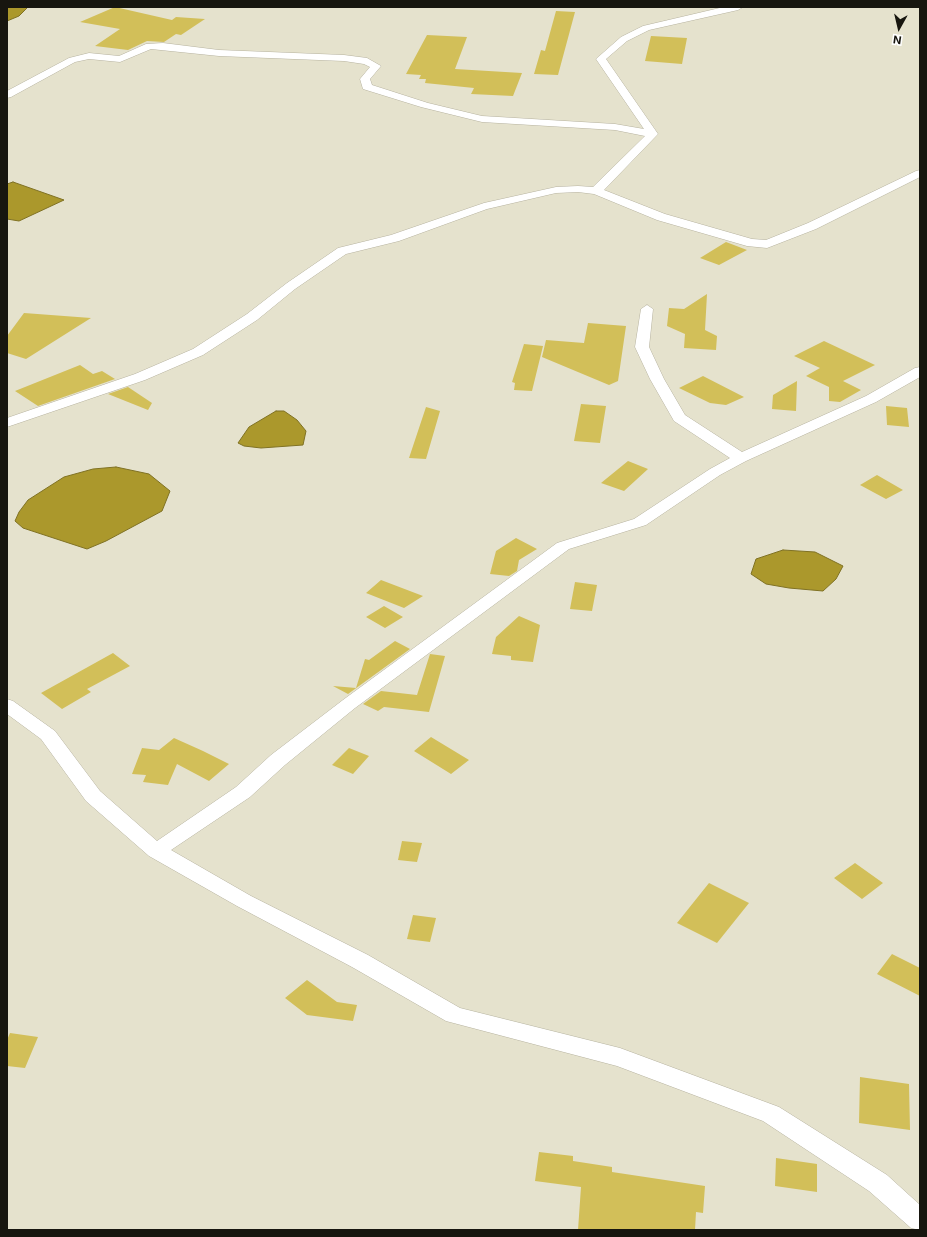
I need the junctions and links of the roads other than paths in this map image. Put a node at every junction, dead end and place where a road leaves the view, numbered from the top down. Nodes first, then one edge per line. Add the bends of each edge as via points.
1 (738, 7) edge
2 (7, 95) edge
3 (653, 134) junction
4 (920, 173) edge
5 (596, 191) junction
6 (647, 309) dead end
7 (920, 371) edge
8 (7, 423) edge
9 (741, 458) junction
10 (7, 705) edge
11 (156, 851) junction
12 (920, 1220) edge

1 - 3 street via 698,14 646,28 624,40 601,59
2 - 3 street via 72,60 89,56 120,59 149,46 162,46 219,53 344,58 367,62 376,66 365,79 368,87 426,105 482,119 615,127
3 - 5 street
4 - 5 street via 812,226 767,244 751,243 661,217
5 - 8 street via 556,190 491,204 395,238 342,251 291,286 252,318 198,352 140,377
6 - 9 street via 642,347 679,418
7 - 9 street via 871,399
9 - 11 street via 715,472 640,522 563,546 349,704 242,792
10 - 11 street via 48,735 93,796
11 - 12 street via 454,1015 620,1057 771,1114 878,1183

